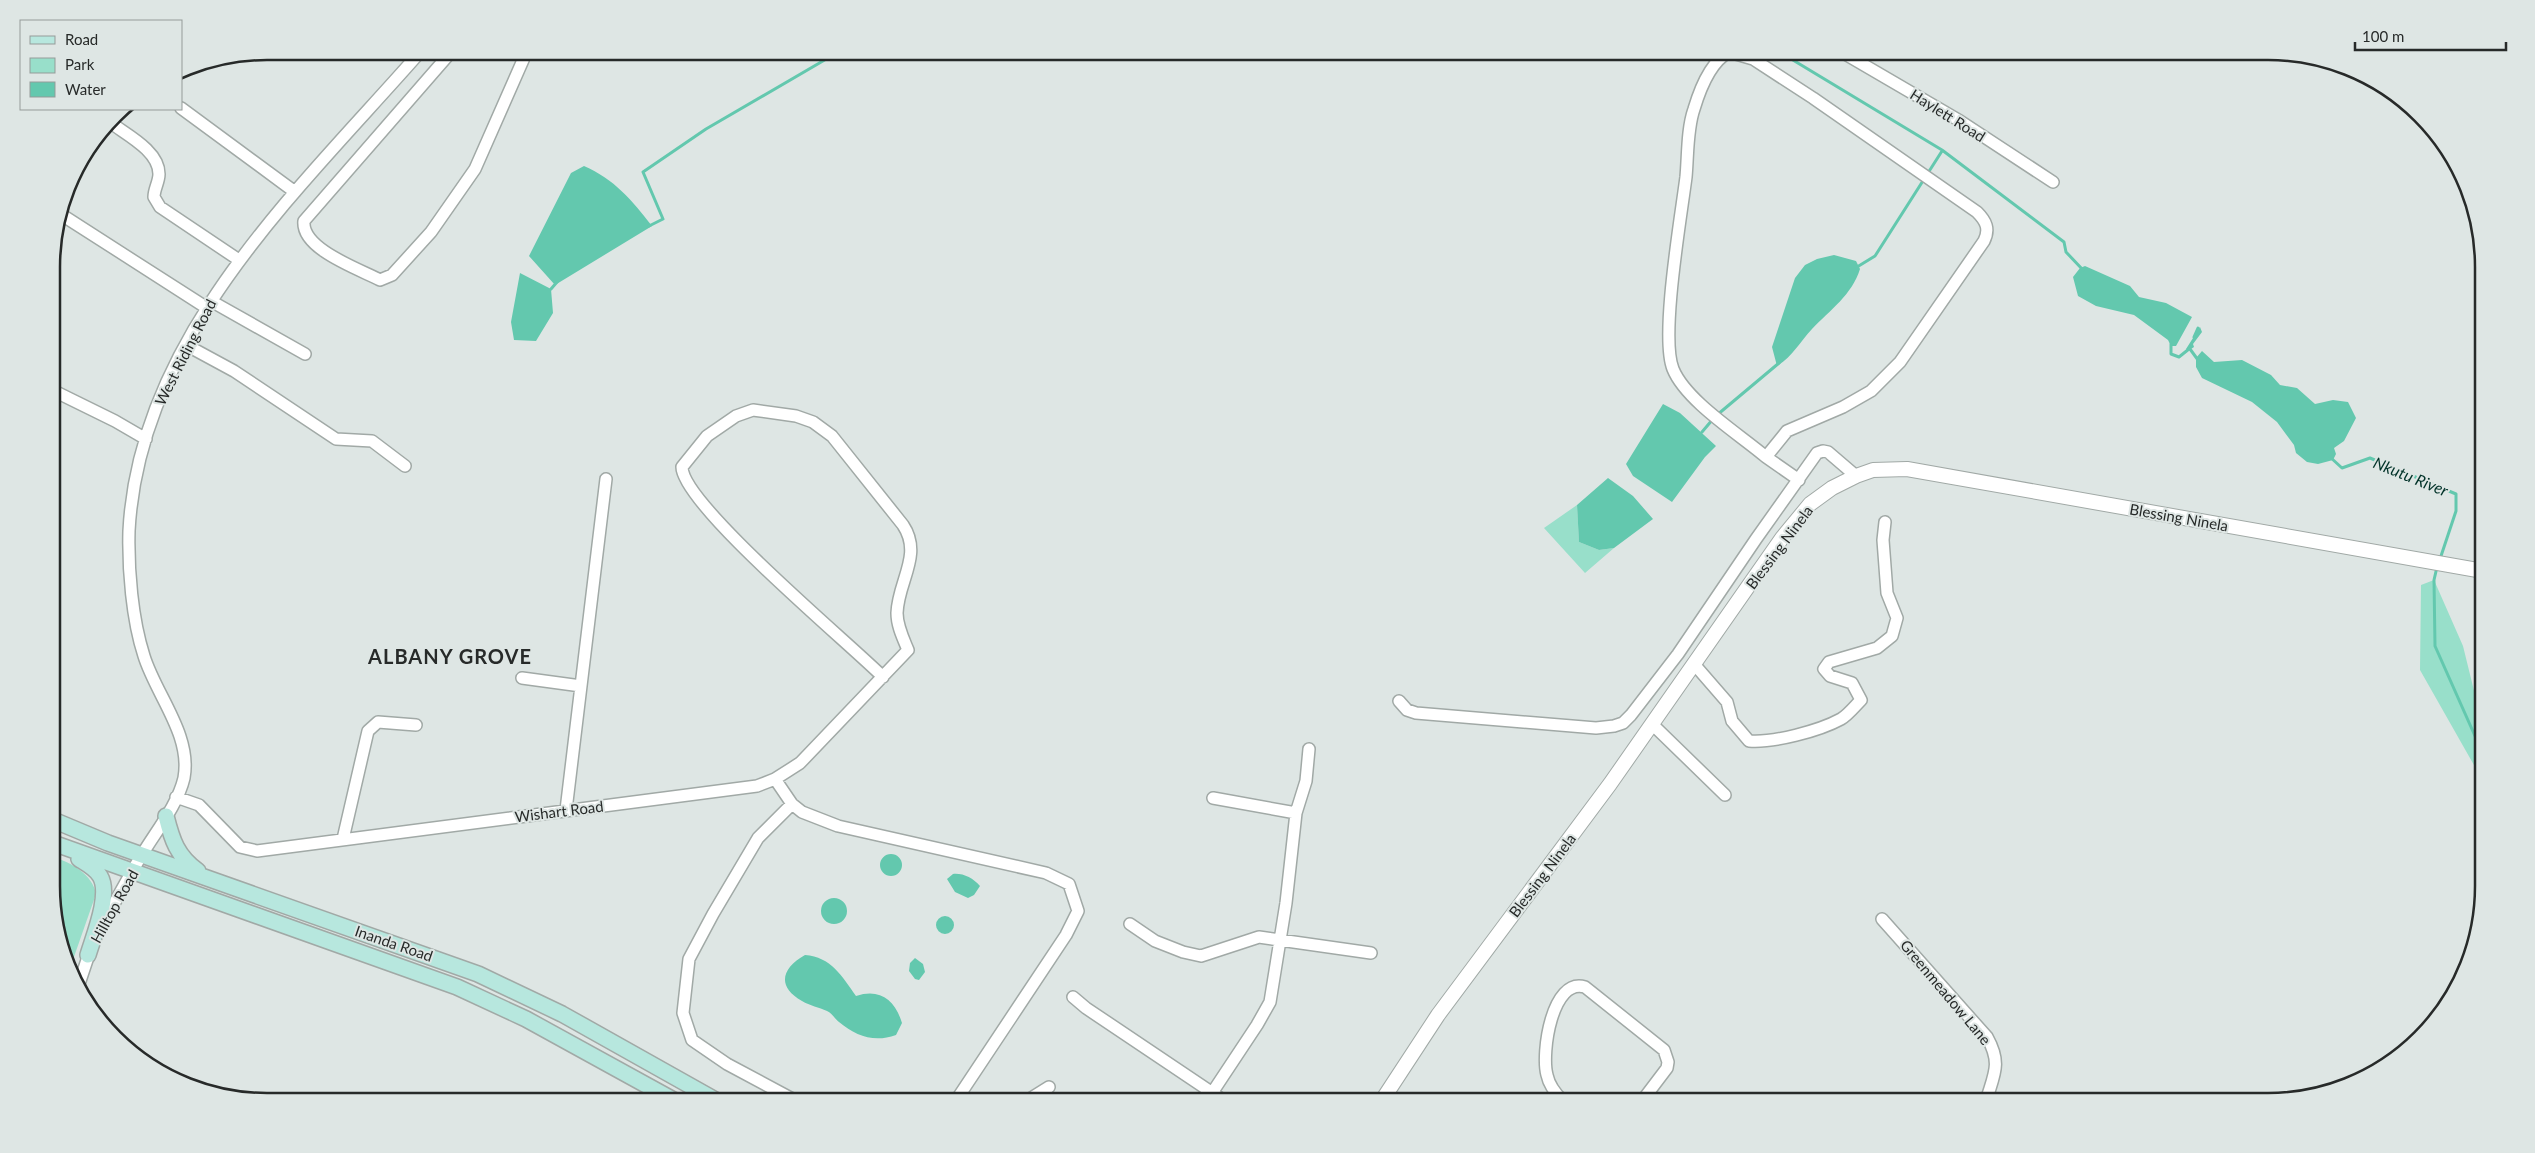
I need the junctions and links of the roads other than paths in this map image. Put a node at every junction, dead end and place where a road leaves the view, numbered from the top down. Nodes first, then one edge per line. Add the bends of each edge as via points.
1 (413, 60) edge
2 (444, 60) edge
3 (523, 60) edge
4 (1719, 60) edge
5 (1755, 60) edge
6 (1855, 60) edge
7 (182, 109) edge
8 (116, 126) edge
9 (2054, 182) dead end
10 (296, 192) junction
11 (66, 217) edge
12 (239, 260) junction
13 (209, 304) junction
14 (186, 345) junction
15 (305, 354) dead end
16 (60, 394) edge
17 (146, 439) junction
18 (1766, 458) junction
19 (405, 466) dead end
20 (1856, 476) junction
21 (606, 479) dead end
22 (1799, 480) junction
23 (1885, 522) dead end
24 (2475, 569) edge
25 (1694, 664) junction
26 (883, 677) junction
27 (522, 678) dead end
28 (581, 686) junction
29 (1399, 700) dead end
30 (416, 724) dead end
31 (1652, 724) junction
32 (1309, 749) dead end
33 (775, 779) junction
34 (1725, 795) dead end
35 (176, 798) junction
36 (1213, 798) dead end
37 (792, 804) junction
38 (566, 810) junction
39 (1296, 813) junction
40 (166, 816) junction
41 (60, 823) edge
42 (343, 840) junction
43 (60, 845) edge
44 (60, 847) edge
45 (142, 855) junction
46 (132, 873) junction
47 (208, 878) junction
48 (1882, 919) dead end
49 (1130, 924) dead end
50 (1281, 941) junction
51 (1371, 953) dead end
52 (88, 954) junction
53 (81, 978) edge
54 (1072, 997) dead end
55 (1049, 1087) dead end
56 (661, 1093) edge
57 (703, 1093) edge
58 (781, 1093) edge
59 (961, 1093) edge
60 (1039, 1093) edge
61 (1204, 1093) edge
62 (1213, 1093) edge
63 (1387, 1093) edge
64 (1555, 1093) edge
65 (1649, 1093) edge
66 (1988, 1093) edge

1 - 10 street, West Riding Road
2 - 3 street via 304,221 306,236 316,246 380,280 392,275 431,232 475,169
4 - 18 street via 1693,111 1669,353 1682,384
5 - 18 street via 1977,212 1985,220 1987,228 1984,241 1900,362 1871,391 1787,431
6 - 9 street, Haylett Road via 1960,121
7 - 10 street
8 - 12 street via 155,160 159,176 154,197 160,207
10 - 12 street, West Riding Road
11 - 13 street
12 - 13 street, West Riding Road
13 - 14 street, West Riding Road
13 - 15 street
14 - 17 street, West Riding Road via 162,392
14 - 19 street via 234,371 336,439 372,441
16 - 17 street
17 - 35 street, West Riding Road via 131,512 129,560 141,648 182,745 185,772
18 - 22 street
20 - 22 street via 1838,459 1823,451 1811,460
20 - 24 street, Blessing Ninela via 1873,470 1907,469
20 - 25 street, Blessing Ninela via 1810,504 1782,538
21 - 28 street
22 - 29 street via 1678,654 1623,723 1596,728 1416,712 1407,710
23 - 25 street via 1887,593 1897,618 1892,636 1877,648 1829,662 1824,669 1830,676 1852,683 1861,700 1842,719 1801,733 1759,742 1749,741 1732,720 1727,702
25 - 31 street, Blessing Ninela
26 - 26 street, Wishart Road via 908,650 897,611 910,566 912,549 909,534 832,436 813,422 796,416 753,410 736,416 707,436 682,466 683,477 708,510 756,560
26 - 33 street, Wishart Road via 800,763
27 - 28 street
28 - 38 street
30 - 42 street via 382,722 370,727
31 - 34 street
31 - 63 street, Blessing Ninela via 1438,1015
32 - 39 street via 1306,780
33 - 37 street
33 - 38 street, Wishart Road via 748,787
35 - 40 street, West Riding Road
35 - 42 street, Wishart Road via 199,805 232,841 248,850
36 - 39 street
37 - 58 street via 758,838 693,952 689,960 683,1013 692,1040 727,1064
37 - 59 street via 802,812 838,826 1046,873 1069,884 1078,911 1066,935
38 - 42 street, Wishart Road
39 - 50 street
40 - 45 street, West Riding Road
40 - 47 main road via 171,839 178,852 188,864
41 - 45 main road, Inanda Road
43 - 46 main road, Inanda Road
44 - 52 main road via 94,869 103,883 103,902
45 - 46 street, Hilltop Road
45 - 47 main road, Inanda Road
46 - 52 street, Hilltop Road
46 - 56 main road, Inanda Road via 457,988 526,1019
47 - 57 main road, Inanda Road via 478,974 562,1014
48 - 66 street, Greenmeadow Lane via 1987,1037 1997,1062
49 - 50 street via 1155,941 1201,956 1259,937
50 - 51 street
50 - 62 street via 1270,1002
52 - 53 street, Hilltop Road
54 - 61 street
55 - 60 street
64 - 65 street via 1547,1076 1546,1048 1550,1024 1558,1002 1571,987 1578,985 1585,987 1664,1050 1667,1068

